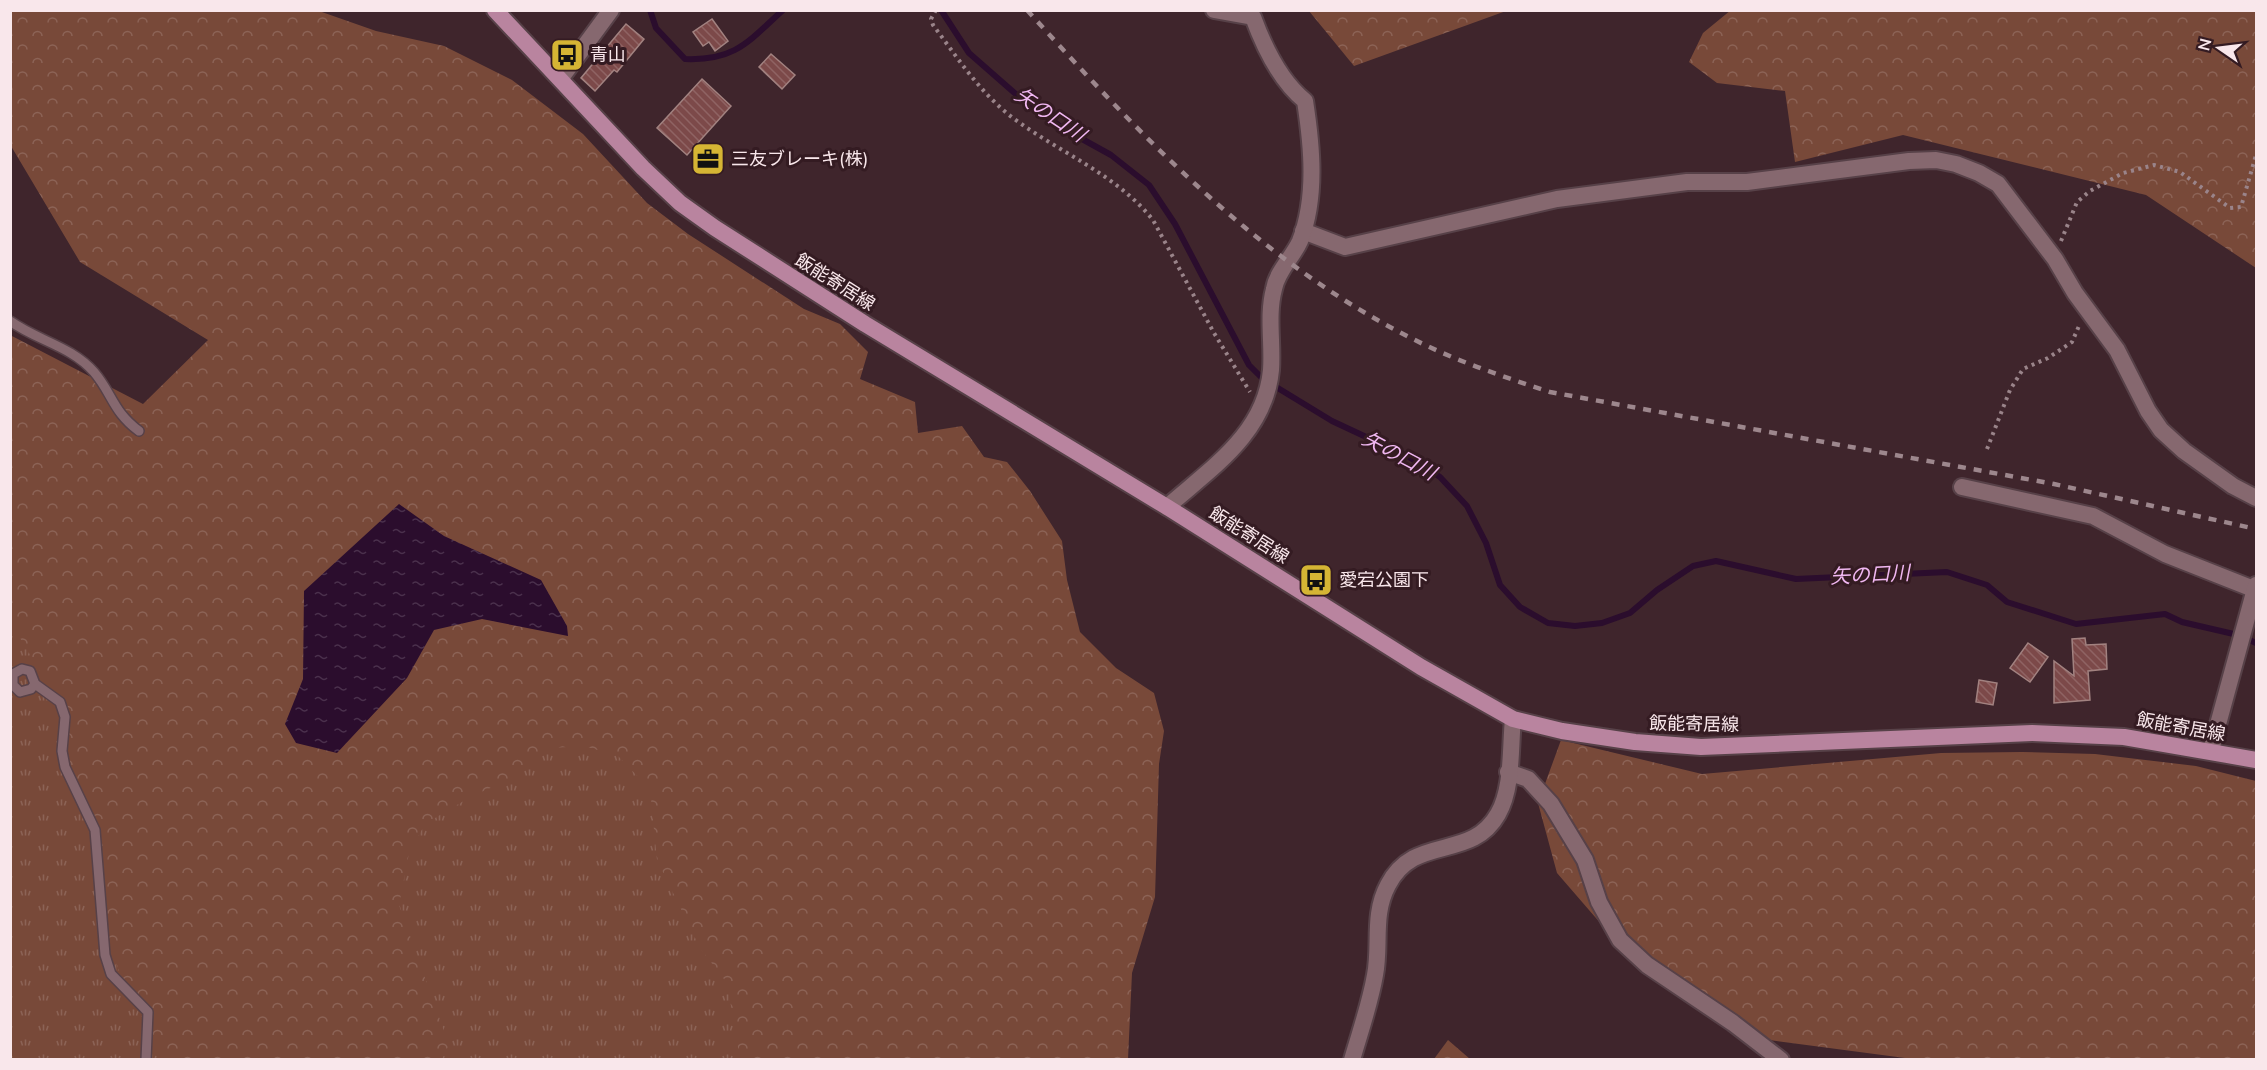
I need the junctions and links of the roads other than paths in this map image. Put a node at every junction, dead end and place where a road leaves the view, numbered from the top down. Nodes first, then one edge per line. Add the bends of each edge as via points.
1 (495, 10) edge
2 (611, 10) edge
3 (1214, 10) edge
4 (1256, 14) edge
5 (561, 78) junction
6 (1303, 231) junction
7 (10, 321) edge
8 (139, 431) dead end
9 (1962, 486) dead end
10 (2256, 498) edge
11 (1167, 507) junction
12 (2256, 588) edge
13 (35, 684) dead end
14 (1513, 719) junction
15 (2211, 750) junction
16 (2256, 760) edge
17 (1508, 772) junction
18 (146, 1059) edge
19 (1352, 1059) edge
20 (1781, 1059) edge

1 - 5 main road, 飯能寄居線
2 - 5 street
3 - 4 street
4 - 6 street via 1281,73 1292,91 1305,102 1312,149
5 - 11 main road, 飯能寄居線 via 680,203 865,324
6 - 10 street via 1345,247 1557,199 1688,182 1747,182 1874,164 1936,160 1979,173 1998,184 2117,350 2161,430 2184,452
6 - 11 street via 1274,288 1271,373 1264,402 1242,441
7 - 8 lane via 67,349 85,364 124,420
9 - 12 street via 2093,516 2165,554
11 - 14 main road, 飯能寄居線 via 1421,667
12 - 15 street
13 - 18 lane via 60,702 65,717 65,767 95,830 105,955 111,974 148,1012
14 - 15 main road, 飯能寄居線 via 1573,733 1701,747 2032,733 2124,737
14 - 17 street
15 - 16 main road, 飯能寄居線
17 - 19 street via 1500,812 1489,827 1462,842 1416,854 1388,886 1379,908 1375,975
17 - 20 street via 1528,779 1557,812 1585,860 1599,902 1620,940 1647,965

